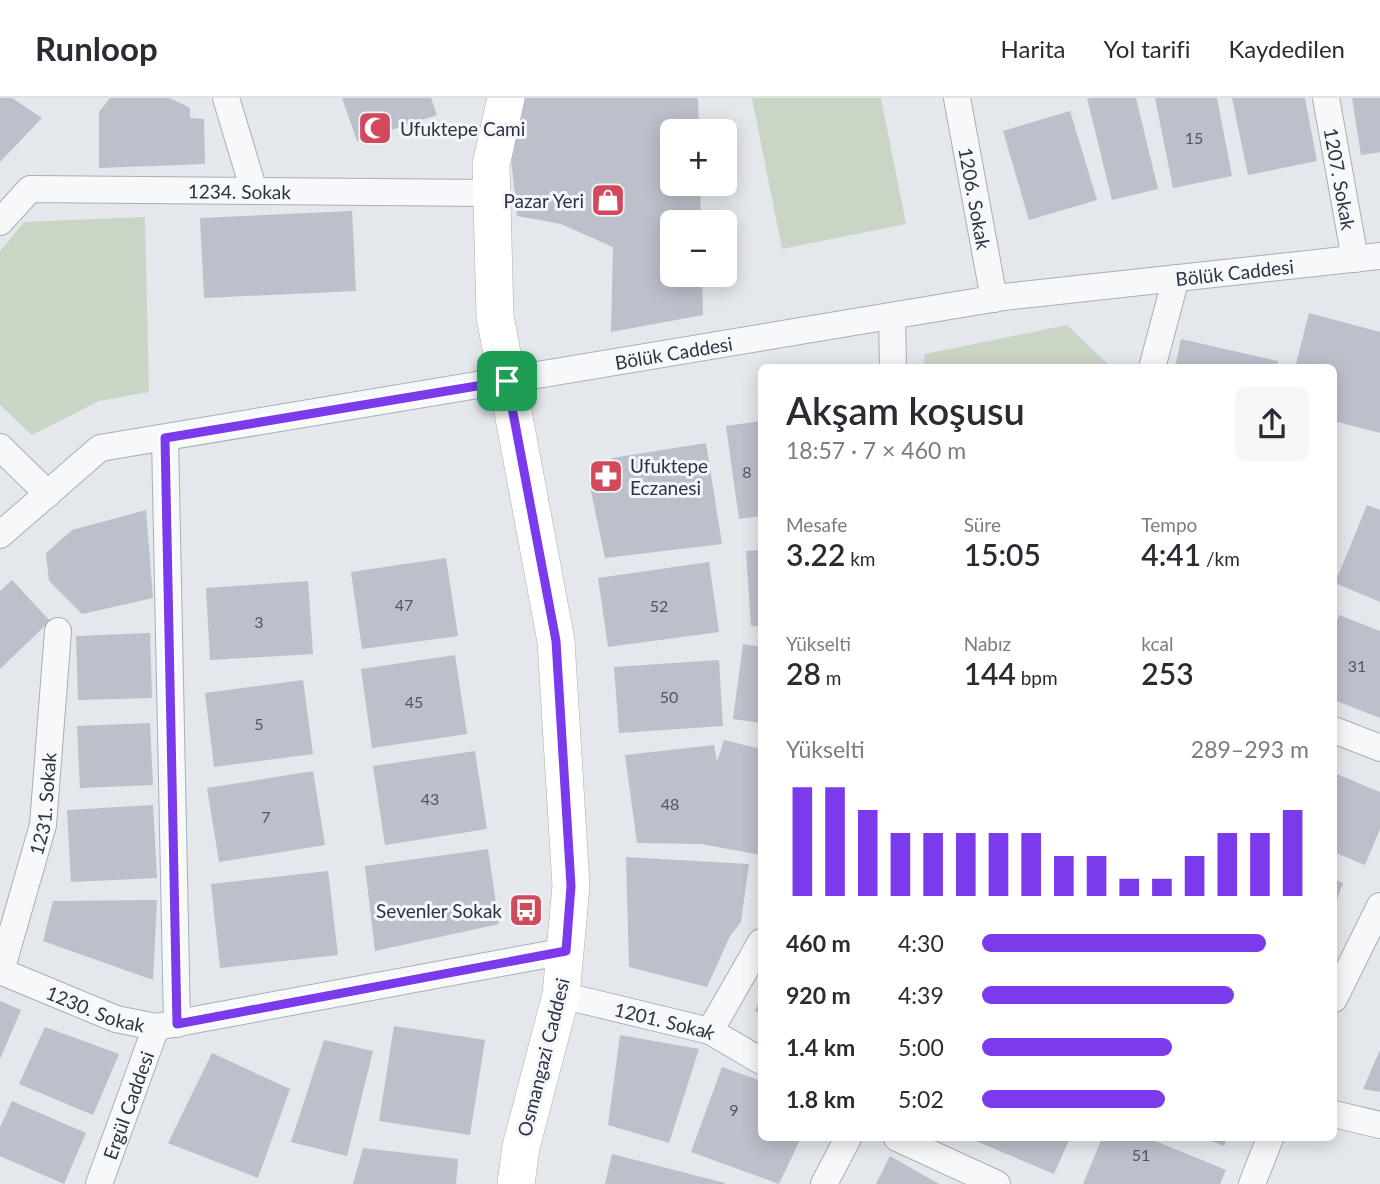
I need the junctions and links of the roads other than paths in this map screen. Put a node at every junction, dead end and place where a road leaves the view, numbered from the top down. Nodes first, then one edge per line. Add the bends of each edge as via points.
1 (226, 98) edge
2 (506, 98) edge
3 (1326, 98) edge
4 (964, 100) edge
5 (254, 191) junction
6 (492, 193) junction
7 (0, 222) edge
8 (1367, 258) edge
9 (1176, 278) junction
10 (994, 299) junction
11 (892, 316) junction
12 (892, 364) edge
13 (1153, 364) edge
14 (507, 381) junction
15 (165, 438) junction
16 (0, 447) edge
17 (48, 494) junction
18 (0, 535) edge
19 (58, 631) dead end
20 (1337, 731) edge
21 (1380, 748) edge
22 (1380, 906) edge
23 (758, 947) edge
24 (566, 951) junction
25 (1, 971) edge
26 (1337, 993) edge
27 (562, 995) junction
28 (167, 1026) junction
29 (710, 1031) junction
30 (758, 1059) edge
31 (1337, 1115) edge
32 (1380, 1125) edge
33 (846, 1141) edge
34 (903, 1141) edge
35 (1269, 1141) edge
36 (99, 1184) edge
37 (516, 1184) edge
38 (824, 1184) edge
39 (996, 1184) edge
40 (1252, 1184) edge

1 - 5 street
2 - 6 main road, Osmangazi Caddesi via 491,165
3 - 8 street, 1207. Sokak
4 - 10 street, 1206. Sokak
5 - 6 street, 1234. Sokak
5 - 7 street, 1234. Sokak via 30,189
6 - 14 main road, Osmangazi Caddesi via 495,316
8 - 9 street, Bölük Caddesi
9 - 10 street, Bölük Caddesi
9 - 13 street
10 - 11 street, Bölük Caddesi
11 - 12 street
11 - 14 street, Bölük Caddesi
14 - 15 street, Bölük Caddesi
14 - 24 main road, Osmangazi Caddesi via 556,641 571,886
15 - 17 street, Bölük Caddesi via 100,448
15 - 28 street
16 - 17 street
17 - 18 street, Bölük Caddesi
19 - 25 street, 1231. Sokak via 43,825
20 - 21 street
22 - 26 street
23 - 29 street
24 - 27 main road, Osmangazi Caddesi
24 - 28 street, 1230. Sokak
25 - 28 street, 1230. Sokak via 116,1019
27 - 29 street, 1201. Sokak
27 - 37 main road, Osmangazi Caddesi via 521,1147
28 - 36 street, Ergül Caddesi
29 - 30 street, 1201. Sokak
31 - 32 street
33 - 38 street
34 - 39 street
35 - 40 street

